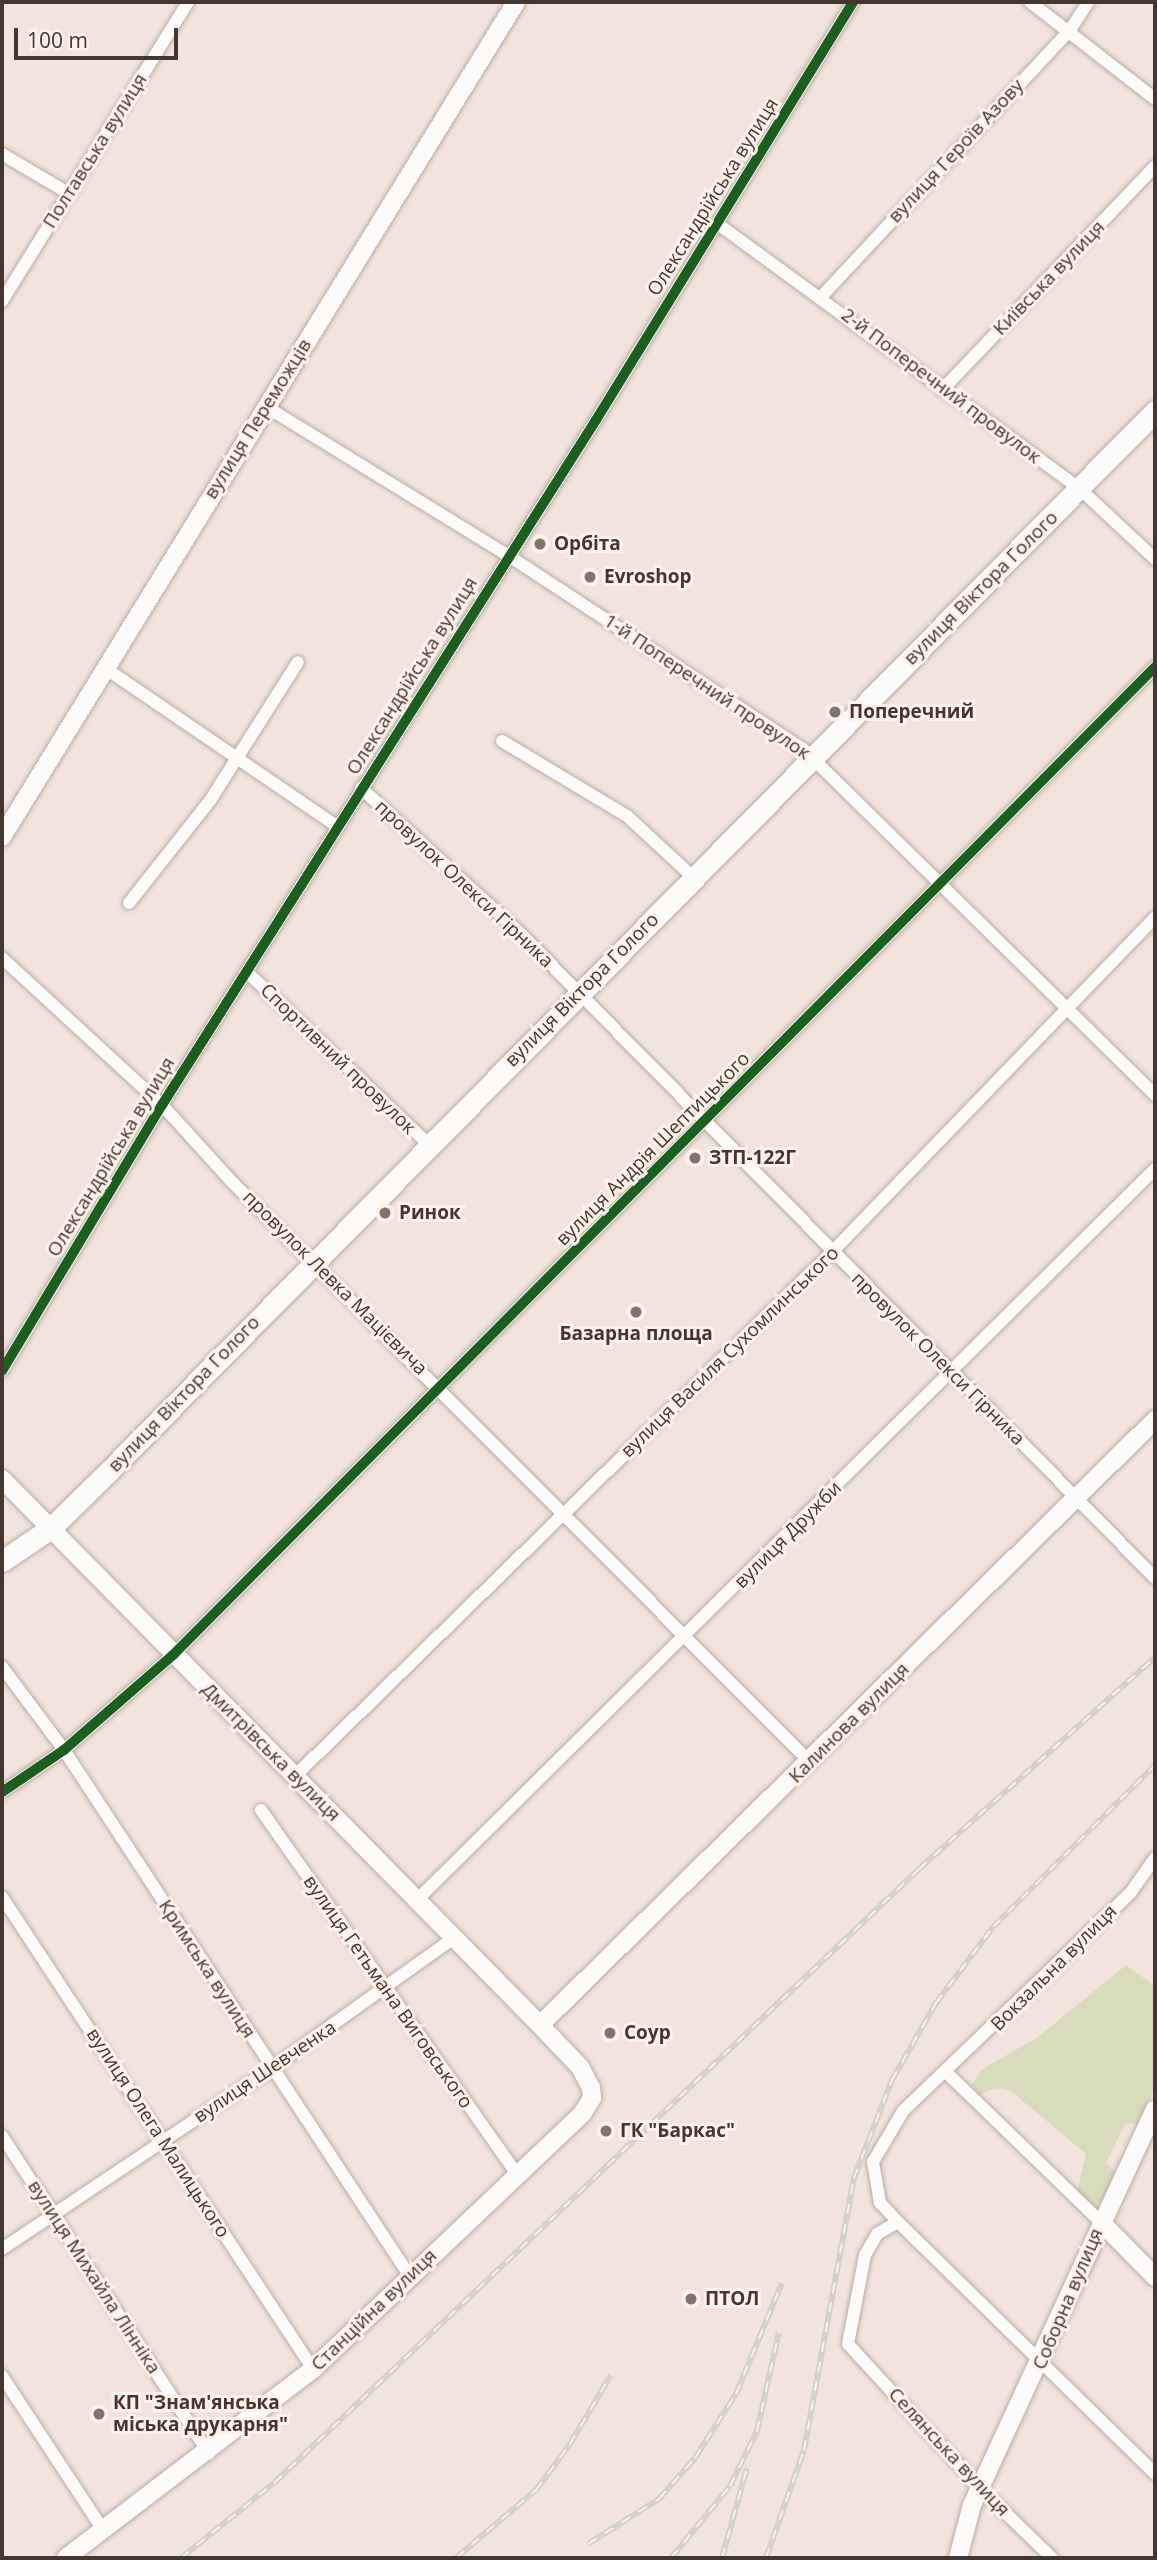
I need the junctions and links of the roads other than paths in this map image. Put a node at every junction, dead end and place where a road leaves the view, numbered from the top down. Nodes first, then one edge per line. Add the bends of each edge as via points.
1 (188, 2) edge
2 (516, 2) edge
3 (853, 2) edge
4 (1030, 2) edge
5 (1088, 2) edge
6 (1070, 30) junction
7 (1155, 99) edge
8 (2, 154) edge
9 (1155, 166) edge
10 (68, 193) junction
11 (718, 224) junction
12 (821, 297) junction
13 (2, 301) edge
14 (942, 390) junction
15 (265, 406) junction
16 (1155, 411) edge
17 (1080, 489) junction
18 (509, 556) junction
19 (1155, 559) edge
20 (298, 662) dead end
21 (1155, 667) edge
22 (105, 668) junction
23 (502, 741) dead end
24 (236, 757) junction
25 (812, 758) junction
26 (361, 788) junction
27 (337, 825) junction
28 (2, 837) edge
29 (694, 878) junction
30 (941, 883) junction
31 (129, 903) dead end
32 (1155, 918) edge
33 (2, 958) edge
34 (247, 972) junction
35 (578, 994) junction
36 (1068, 1007) junction
37 (1155, 1095) edge
38 (162, 1105) junction
39 (706, 1121) junction
40 (429, 1145) junction
41 (1155, 1170) edge
42 (832, 1252) junction
43 (313, 1263) junction
44 (2, 1371) edge
45 (953, 1375) junction
46 (441, 1388) junction
47 (1155, 1420) edge
48 (2, 1479) edge
49 (1075, 1501) junction
50 (565, 1514) junction
51 (51, 1528) junction
52 (2, 1561) edge
53 (1155, 1578) edge
54 (687, 1636) junction
55 (173, 1655) junction
56 (2, 1667) edge
57 (64, 1750) junction
58 (810, 1762) junction
59 (295, 1776) junction
60 (2, 1792) edge
61 (261, 1810) dead end
62 (1155, 1858) edge
63 (2, 1897) edge
64 (418, 1899) junction
65 (455, 1937) junction
66 (385, 1991) junction
67 (540, 2025) junction
68 (272, 2068) junction
69 (947, 2073) junction
70 (1155, 2109) edge
71 (2, 2136) edge
72 (164, 2139) junction
73 (516, 2174) junction
74 (54, 2216) junction
75 (898, 2222) junction
76 (1101, 2222) junction
77 (2, 2249) edge
78 (409, 2275) junction
79 (1155, 2277) edge
80 (1042, 2362) junction
81 (313, 2369) junction
82 (2, 2376) edge
83 (209, 2453) junction
84 (1155, 2474) edge
85 (980, 2488) junction
86 (104, 2531) junction
87 (66, 2558) edge
88 (958, 2558) edge
89 (1052, 2558) edge

1 - 10 street, Полтавська вулиця
2 - 15 street, вулиця Переможців
3 - 11 street, Олександрійська вулиця
4 - 6 street
5 - 6 street, вулиця Героїв Азову
6 - 7 street
6 - 12 street, вулиця Героїв Азову
8 - 10 street
9 - 14 street, Київська вулиця
10 - 13 street, Полтавська вулиця
11 - 12 street, 2-й Поперечний провулок
11 - 18 street, Олександрійська вулиця
12 - 14 street, 2-й Поперечний провулок
14 - 17 street, 2-й Поперечний провулок
15 - 18 street, 1-й Поперечний провулок
15 - 22 street, вулиця Переможців
16 - 17 main road, вулиця Віктора Голого
17 - 19 street, 2-й Поперечний провулок
17 - 25 main road, вулиця Віктора Голого
18 - 25 street, 1-й Поперечний провулок via 694,675
18 - 26 street, Олександрійська вулиця
20 - 24 street
21 - 30 street, вулиця Андрія Шептицького
22 - 24 street
22 - 28 street, вулиця Переможців
23 - 29 street via 627,816
24 - 27 street
24 - 31 street via 211,799
25 - 29 main road, вулиця Віктора Голого
25 - 30 street, 1-й Поперечний провулок
26 - 27 street, Олександрійська вулиця
26 - 35 street, провулок Олекси Гірника via 522,935
27 - 34 street, Олександрійська вулиця
29 - 35 main road, вулиця Віктора Голого
30 - 36 street, 1-й Поперечний провулок
30 - 39 street, вулиця Андрія Шептицького
32 - 36 street, вулиця Василя Сухомлинського
33 - 38 street, провулок Левка Мацієвича
34 - 38 street, Олександрійська вулиця
34 - 40 street, Спортивний провулок
35 - 39 street, провулок Олекси Гірника
35 - 40 main road, вулиця Віктора Голого
36 - 37 street, 1-й Поперечний провулок
36 - 42 street, вулиця Василя Сухомлинського
38 - 43 street, провулок Левка Мацієвича
38 - 44 street, Олександрійська вулиця
39 - 42 street, провулок Олекси Гірника
39 - 46 street, вулиця Андрія Шептицького
40 - 43 main road, вулиця Віктора Голого
41 - 45 street, вулиця Дружби
42 - 45 street, провулок Олекси Гірника
42 - 50 street, вулиця Василя Сухомлинського
43 - 46 street, провулок Левка Мацієвича
43 - 51 main road, вулиця Віктора Голого
45 - 49 street, провулок Олекси Гірника
45 - 54 street, вулиця Дружби
46 - 50 street, провулок Левка Мацієвича
46 - 55 street, вулиця Андрія Шептицького
47 - 49 street, Калинова вулиця
48 - 51 street, Дмитрівська вулиця
49 - 53 street, провулок Олекси Гірника
49 - 58 street, Калинова вулиця
50 - 54 street, провулок Левка Мацієвича
50 - 59 street, вулиця Василя Сухомлинського
51 - 52 main road, вулиця Віктора Голого
51 - 55 street, Дмитрівська вулиця
54 - 58 street, провулок Левка Мацієвича
54 - 64 street, вулиця Дружби
55 - 57 street, вулиця Андрія Шептицького
55 - 59 street, Дмитрівська вулиця
56 - 57 street, Кримська вулиця
57 - 60 street, вулиця Андрія Шептицького
57 - 68 street, Кримська вулиця
58 - 67 street, Калинова вулиця
59 - 64 street, Дмитрівська вулиця
61 - 66 street, вулиця Гетьмана Виговського
62 - 69 street, Вокзальна вулиця via 1131,1892
63 - 72 street, вулиця Олега Малицького
64 - 65 street, Дмитрівська вулиця
65 - 66 street, вулиця Шевченка
65 - 67 street, Дмитрівська вулиця
66 - 68 street, вулиця Шевченка
66 - 73 street, вулиця Гетьмана Виговського
67 - 73 street, Станційна вулиця via 587,2077 592,2098 582,2114
68 - 72 street, вулиця Шевченка
68 - 78 street, Кримська вулиця
69 - 75 street, Вокзальна вулиця via 903,2111 873,2162 880,2203
69 - 76 street
70 - 76 street, Соборна вулиця
71 - 74 street, вулиця Михайла Лінніка
72 - 74 street, вулиця Шевченка
72 - 81 street, вулиця Олега Малицького
73 - 78 street, Станційна вулиця
74 - 77 street, вулиця Шевченка
74 - 83 street, вулиця Михайла Лінніка
75 - 80 street, Вокзальна вулиця
75 - 85 street, Селянська вулиця via 877,2234 865,2255 848,2344
76 - 79 street
76 - 80 street, Соборна вулиця
78 - 81 street, Станційна вулиця
80 - 84 street, Вокзальна вулиця
80 - 85 street, Соборна вулиця
81 - 83 street, Станційна вулиця
82 - 86 street
83 - 86 street, Станційна вулиця
85 - 88 street, Соборна вулиця
85 - 89 street, Селянська вулиця
86 - 87 street, Станційна вулиця

